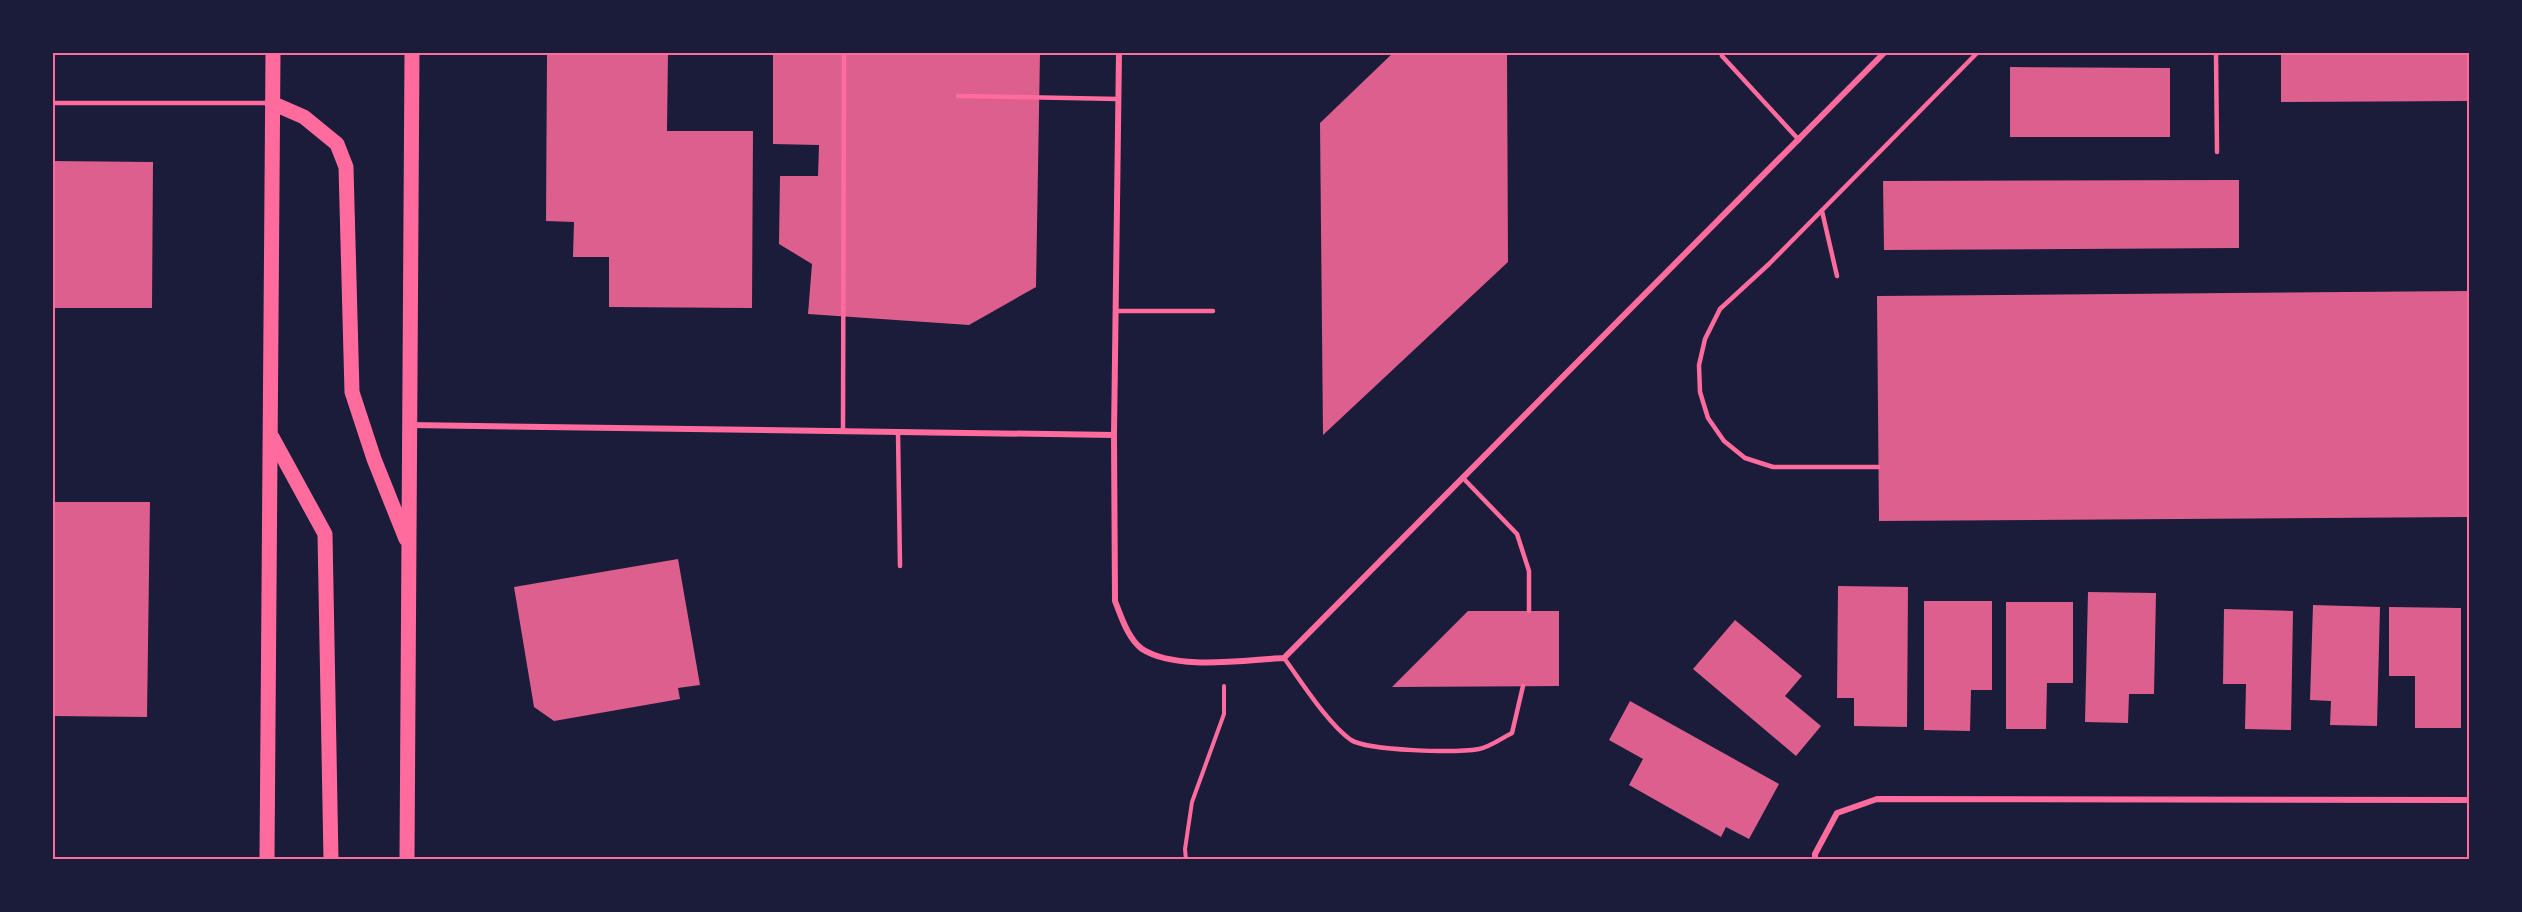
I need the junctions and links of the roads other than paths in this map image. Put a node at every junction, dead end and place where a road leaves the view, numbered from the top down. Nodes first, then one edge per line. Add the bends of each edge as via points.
1 (273, 52) edge
2 (412, 52) edge
3 (844, 52) edge
4 (1119, 52) edge
5 (1885, 52) edge
6 (1978, 52) edge
7 (2216, 52) edge
8 (1722, 56) dead end
9 (958, 96) dead end
10 (1119, 99) junction
11 (52, 103) edge
12 (272, 103) junction
13 (1799, 140) junction
14 (2217, 152) dead end
15 (1822, 211) junction
16 (1837, 276) dead end
17 (1116, 311) junction
18 (1213, 311) dead end
19 (410, 425) junction
20 (843, 431) junction
21 (898, 432) junction
22 (271, 434) junction
23 (1114, 435) junction
24 (1878, 467) dead end
25 (1463, 478) junction
26 (410, 548) junction
27 (900, 566) dead end
28 (1529, 611) dead end
29 (1284, 658) junction
30 (1523, 686) dead end
31 (2469, 800) edge
32 (267, 860) edge
33 (331, 860) edge
34 (407, 860) edge
35 (1815, 860) edge

1 - 12 main road
2 - 19 main road
3 - 20 lane
4 - 10 street
5 - 13 street
6 - 15 lane
7 - 14 lane
8 - 13 lane
9 - 10 lane
10 - 17 street
11 - 12 lane
12 - 22 main road
12 - 26 main road via 304,117 337,144 346,168 352,392
13 - 25 street
15 - 16 lane
15 - 24 lane via 1720,309 1705,339 1699,365 1700,392 1708,418 1724,441 1745,458 1773,467
17 - 18 lane
17 - 23 street
19 - 20 street
19 - 26 main road
20 - 21 street
21 - 23 street
21 - 27 lane
22 - 32 main road
22 - 33 main road via 325,534
23 - 29 street via 1115,601 1123,623 1141,648 1172,661
25 - 28 lane via 1517,534 1529,571
25 - 29 street
26 - 34 main road
29 - 30 lane via 1320,708 1352,740 1385,747 1435,752 1481,749 1512,733
31 - 35 street via 1877,799 1837,813

